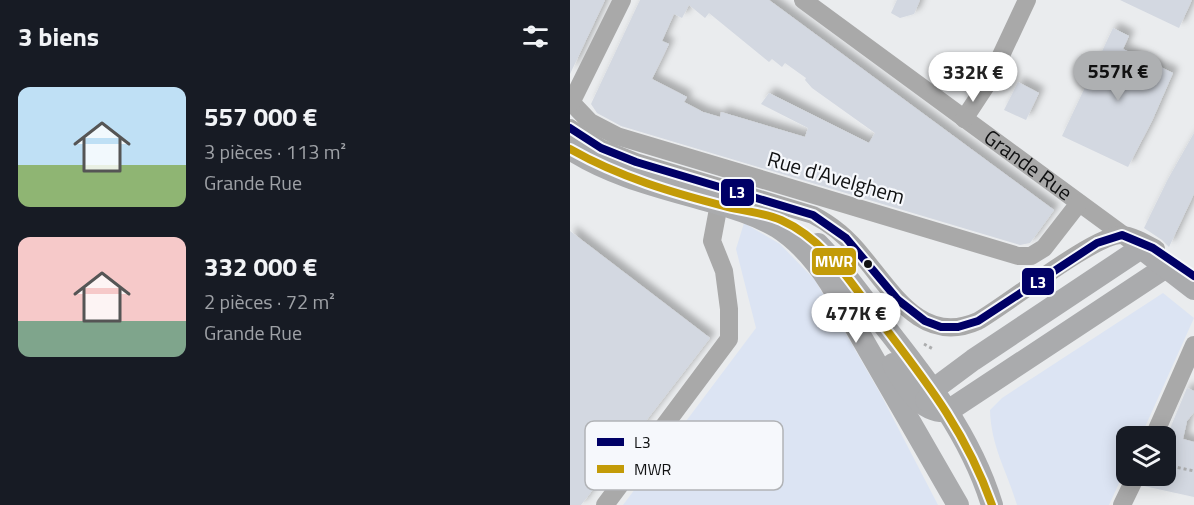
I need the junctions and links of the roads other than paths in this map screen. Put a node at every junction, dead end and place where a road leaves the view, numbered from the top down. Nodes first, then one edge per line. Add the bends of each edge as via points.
1 (622, 0) edge
2 (803, 0) edge
3 (1027, 0) edge
4 (571, 102) edge
5 (964, 118) junction
6 (570, 128) edge
7 (570, 150) edge
8 (1079, 203) junction
9 (724, 205) junction
10 (776, 226) junction
11 (1122, 235) junction
12 (1141, 248) junction
13 (1166, 267) junction
14 (1194, 276) edge
15 (1194, 289) edge
16 (1194, 345) edge
17 (928, 396) junction
18 (948, 411) junction
19 (668, 421) edge
20 (1158, 426) edge
21 (918, 433) junction
22 (1131, 486) edge
23 (616, 490) edge
24 (605, 505) edge
25 (958, 505) edge
26 (992, 505) edge
27 (1122, 505) edge

1 - 4 street
2 - 5 street, Grande Rue
3 - 5 street via 990,81
4 - 8 street, Rue d'Avelghem via 590,122 616,136 1018,256 1037,253
5 - 8 street, Grande Rue
6 - 11 street via 601,148 636,162 822,219 850,242 909,311 940,327 963,327 978,321 1097,243
7 - 9 main road via 622,175
8 - 11 street, Grande Rue
9 - 10 main road
9 - 17 main road via 773,217 813,240 843,273
9 - 19 street via 712,241 724,271 729,339
10 - 17 main road via 822,260 908,388
10 - 21 main road via 795,240 820,269
11 - 12 street, Grande Rue
11 - 14 street via 1153,248
12 - 13 main road, Grande Rue
12 - 17 main road via 973,360
13 - 15 main road, Grande Rue
13 - 18 main road
16 - 20 street
17 - 18 main road
17 - 21 main road
18 - 26 main road via 978,466
21 - 25 main road
22 - 27 street
23 - 24 street

